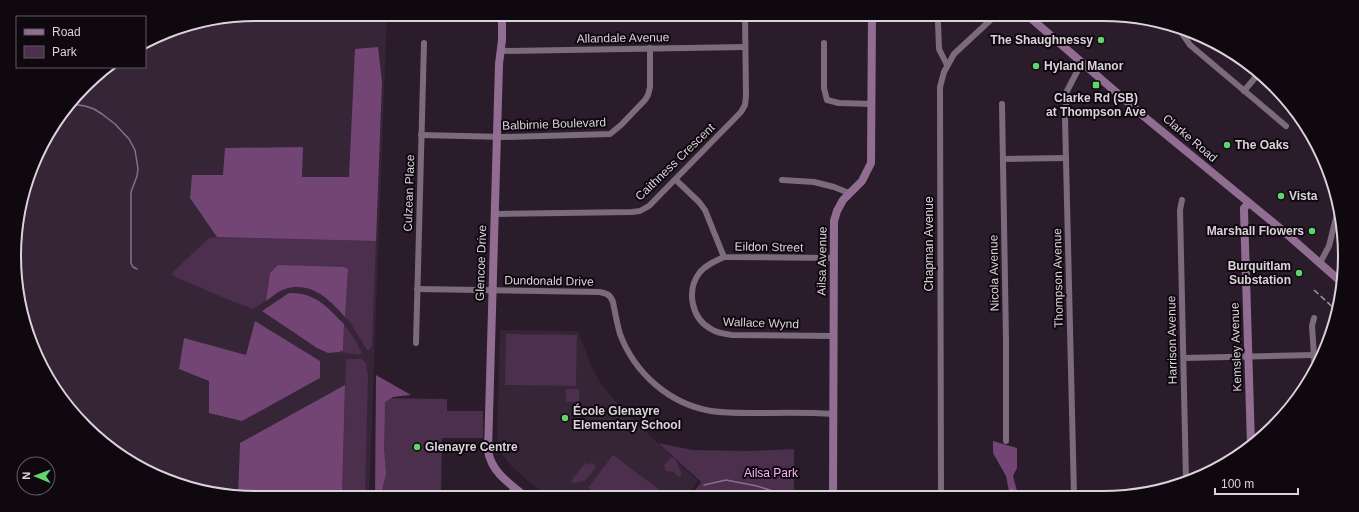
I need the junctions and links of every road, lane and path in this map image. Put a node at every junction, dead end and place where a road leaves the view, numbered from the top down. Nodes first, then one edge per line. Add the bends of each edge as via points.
1 (502, 21) edge
2 (745, 21) edge
3 (872, 21) edge
4 (938, 21) edge
5 (990, 21) edge
6 (1034, 21) edge
7 (1183, 35) edge
8 (824, 42) dead end
9 (424, 43) dead end
10 (745, 46) junction
11 (650, 48) junction
12 (501, 51) junction
13 (1082, 62) junction
14 (947, 65) junction
15 (1255, 77) edge
16 (1244, 91) junction
17 (872, 104) junction
18 (1002, 104) dead end
19 (1286, 126) dead end
20 (421, 136) junction
21 (497, 136) junction
22 (1066, 158) junction
23 (1003, 159) junction
24 (676, 180) junction
25 (782, 180) dead end
26 (848, 194) junction
27 (1182, 200) dead end
28 (1249, 203) junction
29 (495, 214) junction
30 (1335, 221) edge
31 (724, 257) junction
32 (834, 258) junction
33 (1320, 262) junction
34 (1337, 278) edge
35 (417, 289) junction
36 (493, 291) junction
37 (1314, 318) dead end
38 (833, 336) junction
39 (416, 343) dead end
40 (1313, 356) junction
41 (1249, 357) junction
42 (1184, 358) junction
43 (1314, 361) edge
44 (833, 414) junction
45 (1252, 438) edge
46 (1006, 441) dead end
47 (1186, 476) edge
48 (515, 488) junction
49 (512, 491) edge
50 (519, 491) edge
51 (833, 491) edge
52 (941, 491) edge
53 (1074, 491) edge

1 - 12 street, Glencoe Drive
2 - 10 street, Caithness Crescent
3 - 17 street, Ailsa Avenue
4 - 14 street via 939,48
5 - 14 street, Chapman Avenue via 954,54
6 - 13 street, Clarke Road
7 - 16 street via 1190,45
8 - 17 street via 824,88 827,100
9 - 20 street, Culzean Place
10 - 11 street, Allandale Avenue
10 - 24 street, Caithness Crescent via 746,96 742,112
11 - 12 street, Allandale Avenue
11 - 21 street, Balbirnie Boulevard via 648,95 613,132
12 - 21 street, Glencoe Drive
13 - 22 street, Thompson Avenue via 1067,91
13 - 28 street, Clarke Road
14 - 52 street, Chapman Avenue via 939,96
15 - 16 street
16 - 19 street
17 - 26 street, Ailsa Avenue via 871,163 862,181
18 - 23 street, Nicola Avenue
20 - 21 street, Balbirnie Boulevard
20 - 35 street, Culzean Place
21 - 29 street, Glencoe Drive
22 - 23 street
22 - 53 street, Thompson Avenue
23 - 46 street, Nicola Avenue
24 - 29 street, Caithness Crescent via 649,206 640,211
24 - 31 street, Eildon Street via 705,210
25 - 26 street via 814,182
26 - 32 street, Ailsa Avenue via 834,221
27 - 42 street, Harrison Avenue via 1180,210
28 - 33 street, Clarke Road
28 - 41 street, Kemsley Avenue via 1244,211
29 - 36 street, Glencoe Drive
30 - 33 street via 1329,246
31 - 32 street, Eildon Street
31 - 38 street, Wallace Wynd via 710,263 700,272 692,292 694,310 704,325 721,334 732,335
32 - 38 street, Ailsa Avenue
33 - 34 street, Clarke Road
35 - 36 street, Dundonald Drive
35 - 39 street, Culzean Place
36 - 44 street, Dundonald Drive via 606,293 611,297 620,334 635,362 655,385 686,404 712,411
36 - 48 street, Glencoe Drive via 488,450 497,473
37 - 40 street
38 - 44 street, Ailsa Avenue
40 - 41 street
40 - 43 street
41 - 42 street
41 - 45 street, Kemsley Avenue
42 - 47 street, Harrison Avenue
44 - 51 street, Ailsa Avenue
48 - 49 street
48 - 50 street, Glencoe Drive

